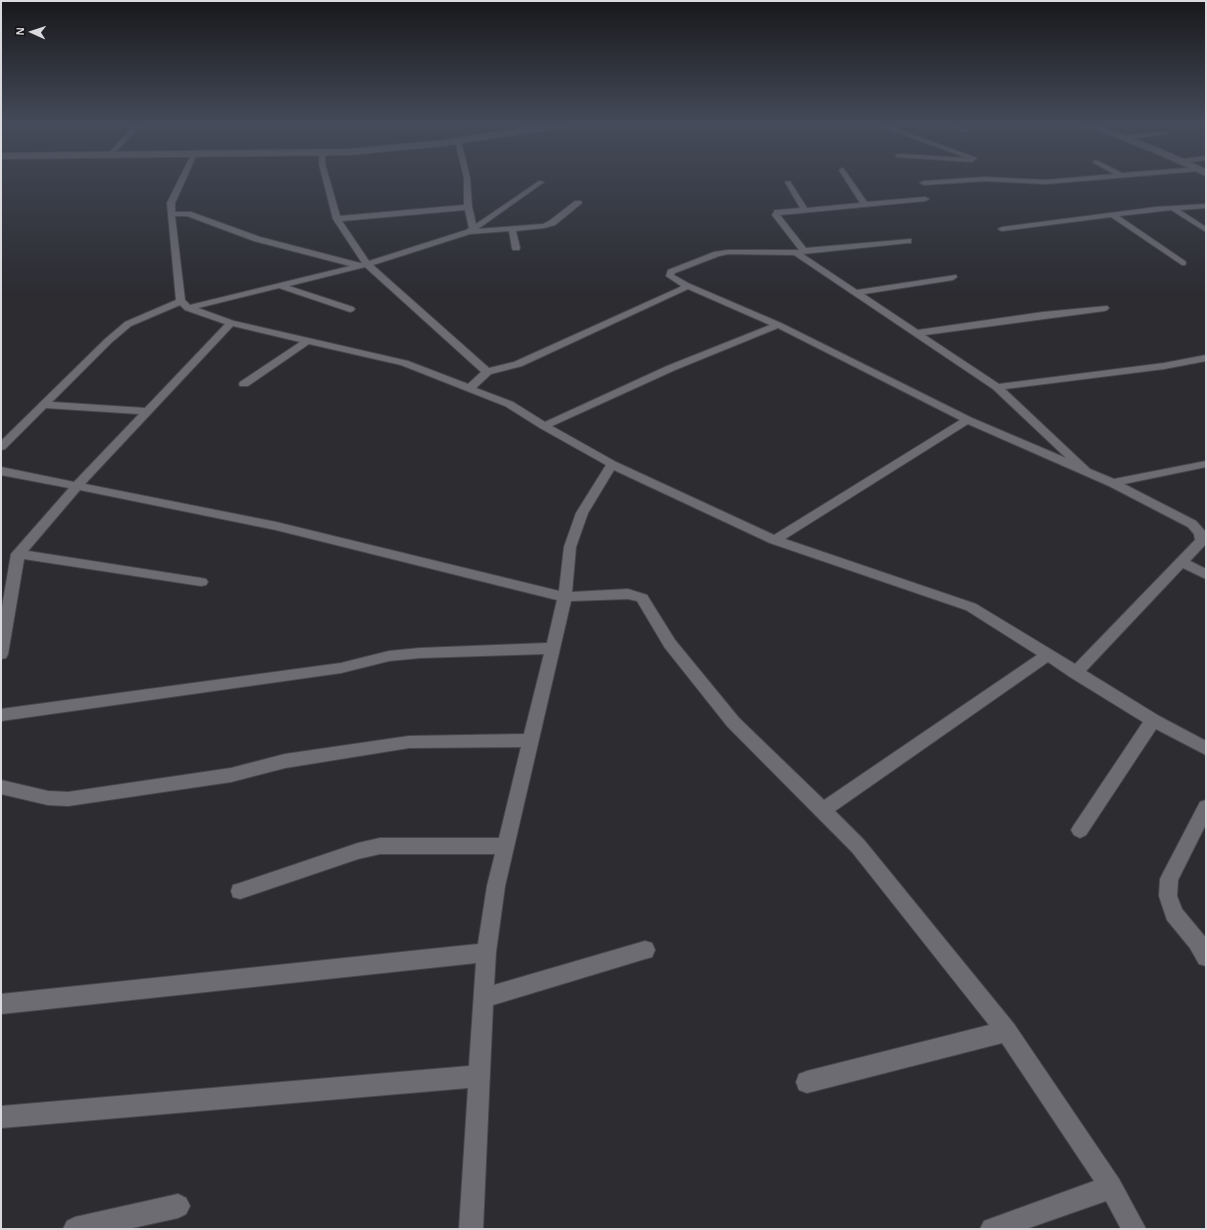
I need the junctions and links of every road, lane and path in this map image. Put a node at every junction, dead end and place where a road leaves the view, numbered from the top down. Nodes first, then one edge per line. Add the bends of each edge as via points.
1 (181, 181) edge
2 (327, 181) edge
3 (467, 181) edge
4 (849, 181) edge
5 (948, 181) edge
6 (1034, 181) edge
7 (1054, 181) edge
8 (541, 182) dead end
9 (788, 182) dead end
10 (924, 183) dead end
11 (925, 199) dead end
12 (578, 203) dead end
13 (865, 205) junction
14 (1206, 206) edge
15 (468, 207) junction
16 (1172, 208) junction
17 (805, 210) junction
18 (171, 214) junction
19 (1113, 215) junction
20 (337, 219) junction
21 (512, 228) junction
22 (1002, 229) dead end
23 (471, 230) junction
24 (1206, 230) edge
25 (908, 241) dead end
26 (516, 248) dead end
27 (800, 252) junction
28 (1182, 263) dead end
29 (363, 265) junction
30 (953, 277) dead end
31 (281, 286) junction
32 (687, 286) junction
33 (855, 293) junction
34 (185, 305) junction
35 (1104, 308) dead end
36 (350, 309) dead end
37 (231, 323) junction
38 (778, 325) junction
39 (916, 333) junction
40 (307, 341) junction
41 (1206, 358) edge
42 (487, 372) junction
43 (244, 384) dead end
44 (997, 387) junction
45 (469, 389) junction
46 (44, 405) junction
47 (148, 411) junction
48 (968, 420) junction
49 (544, 426) junction
50 (1, 447) edge
51 (612, 464) junction
52 (1206, 464) edge
53 (1, 471) edge
54 (1086, 471) junction
55 (1113, 483) junction
56 (77, 486) junction
57 (775, 540) junction
58 (18, 554) junction
59 (1182, 562) junction
60 (1206, 575) edge
61 (201, 582) dead end
62 (565, 596) junction
63 (552, 648) junction
64 (1, 654) edge
65 (1047, 655) junction
66 (1075, 673) junction
67 (1, 714) edge
68 (1153, 720) junction
69 (530, 740) junction
70 (1206, 749) edge
71 (1, 787) edge
72 (1206, 807) edge
73 (823, 810) junction
74 (1080, 830) dead end
75 (506, 846) junction
76 (240, 891) dead end
77 (645, 950) dead end
78 (486, 952) junction
79 (1206, 957) edge
80 (484, 998) junction
81 (1, 1004) edge
82 (1007, 1031) junction
83 (480, 1076) junction
84 (807, 1082) dead end
85 (1, 1117) edge
86 (1111, 1186) junction
87 (178, 1206) dead end
88 (75, 1229) edge
89 (471, 1229) edge
90 (992, 1229) edge
91 (1134, 1229) edge

1 - 18 street via 171,203
2 - 20 street
3 - 15 street
4 - 13 street
5 - 10 street
6 - 7 street
8 - 23 street
9 - 17 street
11 - 13 street
12 - 21 street via 552,224
13 - 17 street
14 - 16 street
15 - 20 street
15 - 23 street
16 - 19 street
16 - 24 street
17 - 27 street via 778,212 776,215
18 - 29 street via 188,214 257,239
18 - 34 street
19 - 22 street
19 - 28 street
20 - 29 street
21 - 23 street
21 - 26 street
23 - 29 street
25 - 27 street
27 - 32 street via 717,254 671,272 670,276
27 - 33 street
29 - 31 street
29 - 42 street
30 - 33 street
31 - 34 street
31 - 36 street
32 - 38 street
32 - 42 street via 518,364
33 - 39 street
34 - 37 street
34 - 46 street via 153,312 128,324
35 - 39 street
37 - 40 street
37 - 47 street
38 - 48 street
38 - 49 street via 671,368
39 - 44 street
40 - 43 street
40 - 45 street via 404,363
41 - 44 street via 1164,366
42 - 45 street
44 - 54 street
45 - 49 street via 509,404
46 - 47 street
46 - 50 street
47 - 56 street
48 - 54 street
48 - 57 street
49 - 51 street
51 - 57 street
51 - 62 street via 582,513 570,547
52 - 55 street
53 - 56 street
54 - 55 street
55 - 59 street via 1197,528 1202,541
56 - 58 street
56 - 62 street via 276,526
57 - 65 street via 971,607
58 - 61 street
58 - 64 street
59 - 60 street
59 - 66 street
62 - 63 street
62 - 73 street via 628,594 642,598 670,644 733,722
63 - 67 street via 389,656 341,668
63 - 69 street
65 - 66 street
65 - 73 street
66 - 68 street
68 - 70 street
68 - 74 street
69 - 71 street via 410,742 285,761 231,775 68,799 48,798
69 - 75 street
72 - 79 street via 1169,879 1168,896 1174,914 1197,941
73 - 82 street via 858,846
75 - 76 street via 380,846
75 - 78 street via 496,886
77 - 80 street
78 - 80 street
78 - 81 street
80 - 83 street
82 - 84 street
82 - 86 street
83 - 85 street
83 - 89 street
86 - 90 street
86 - 91 street
87 - 88 street

